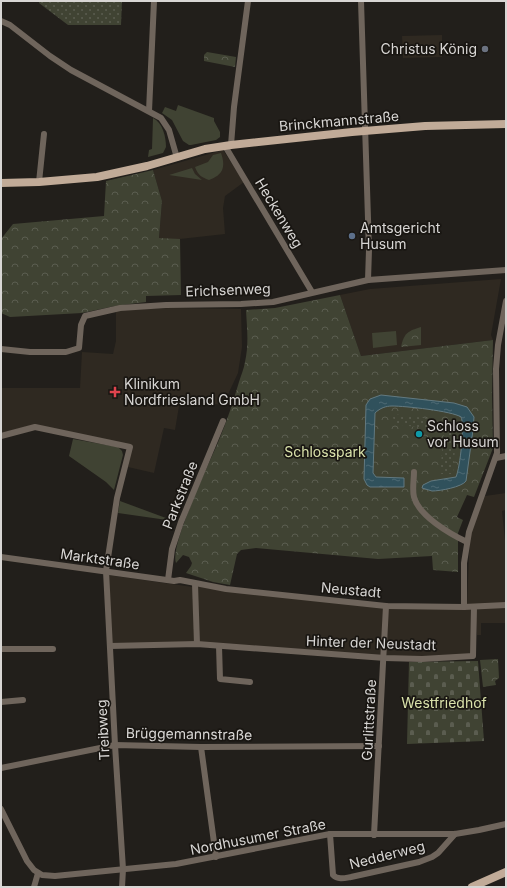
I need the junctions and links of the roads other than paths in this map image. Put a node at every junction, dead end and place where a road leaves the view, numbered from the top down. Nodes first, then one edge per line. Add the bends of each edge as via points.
1 (154, 1) edge
2 (248, 1) edge
3 (360, 1) edge
4 (1, 22) edge
5 (149, 111) junction
6 (506, 124) edge
7 (364, 131) junction
8 (44, 134) dead end
9 (228, 145) junction
10 (177, 158) junction
11 (39, 182) junction
12 (1, 183) edge
13 (506, 270) edge
14 (368, 280) junction
15 (312, 292) junction
16 (506, 301) edge
17 (1, 349) edge
18 (223, 420) dead end
19 (1, 436) edge
20 (506, 456) edge
21 (496, 458) junction
22 (414, 472) dead end
23 (467, 542) junction
24 (1, 557) edge
25 (106, 571) junction
26 (168, 580) junction
27 (195, 584) junction
28 (506, 605) edge
29 (386, 606) junction
30 (464, 607) junction
31 (474, 607) junction
32 (197, 644) junction
33 (110, 646) junction
34 (219, 646) junction
35 (54, 649) dead end
36 (1, 650) edge
37 (384, 658) junction
38 (250, 682) dead end
39 (23, 700) dead end
40 (1, 702) edge
41 (115, 745) junction
42 (379, 746) junction
43 (201, 747) junction
44 (1, 768) edge
45 (1, 809) edge
46 (506, 824) edge
47 (330, 834) junction
48 (455, 834) junction
49 (374, 835) junction
50 (216, 857) junction
51 (124, 869) junction
52 (506, 872) edge
53 (38, 873) junction
54 (34, 887) edge
55 (122, 887) edge
56 (472, 887) edge

1 - 5 street
2 - 9 street
3 - 7 street
4 - 5 street via 71,70
5 - 10 street via 167,125
6 - 7 main road, Brinckmannstraße
7 - 9 main road, Brinckmannstraße
7 - 14 street
8 - 11 street
9 - 10 main road, Brinckmannstraße
9 - 15 street, Heckenweg
10 - 11 main road, Brinckmannstraße via 97,177
11 - 12 main road, Brinckmannstraße
13 - 14 street, Erichsenweg
14 - 15 street, Erichsenweg
15 - 17 street, Erichsenweg via 273,302 120,308 85,316 81,325 79,348 66,352
16 - 21 street via 496,369
18 - 26 street, Parkstraße via 181,522 172,549
19 - 25 street, Treibweg via 35,428 130,447 117,498
20 - 21 street
21 - 23 street via 468,532
22 - 23 street via 413,496 419,508 449,534
23 - 30 street via 464,563
24 - 25 street, Marktstraße
25 - 26 street, Marktstraße
25 - 33 street, Treibweg
26 - 27 street, Marktstraße
27 - 29 street, Neustadt
27 - 32 street
28 - 31 street, Neustadt
29 - 30 street, Neustadt
29 - 37 street, Gurlittstraße
30 - 31 street, Neustadt
31 - 37 street, Hinter der Neustadt via 473,656
32 - 33 street, Hinter der Neustadt
32 - 34 street, Hinter der Neustadt
33 - 41 street, Treibweg
34 - 37 street, Hinter der Neustadt
34 - 38 street via 220,679
35 - 36 street
37 - 42 street, Gurlittstraße
39 - 40 street
41 - 43 street, Brüggemannstraße
41 - 44 street, Brüggemannstraße
41 - 51 street, Treibweg
42 - 43 street, Brüggemannstraße
42 - 49 street, Gurlittstraße
43 - 50 street
45 - 53 street via 27,861
46 - 48 street, Nordhusumer Straße
47 - 48 street, Nedderweg via 333,875 341,878 419,862 438,853
47 - 49 street, Nordhusumer Straße
47 - 50 street, Nordhusumer Straße
48 - 49 street, Nordhusumer Straße
50 - 51 street, Nordhusumer Straße
51 - 53 street, Nordhusumer Straße via 55,876
51 - 55 street, Treibweg
52 - 56 main road
53 - 54 street

